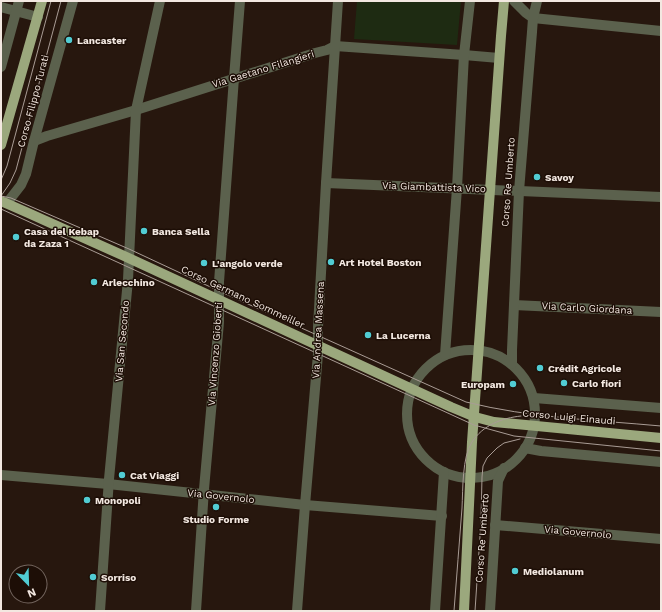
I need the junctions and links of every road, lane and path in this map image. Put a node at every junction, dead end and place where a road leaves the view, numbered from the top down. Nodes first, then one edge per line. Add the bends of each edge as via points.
1 (42, 1) edge
2 (73, 1) edge
3 (160, 1) edge
4 (240, 1) edge
5 (338, 1) edge
6 (470, 1) edge
7 (504, 1) edge
8 (514, 1) edge
9 (537, 1) edge
10 (17, 6) edge
11 (1, 7) edge
12 (38, 17) junction
13 (533, 18) junction
14 (661, 31) edge
15 (334, 46) junction
16 (464, 55) junction
17 (499, 58) junction
18 (1, 66) edge
19 (234, 78) junction
20 (136, 110) junction
21 (34, 141) junction
22 (1, 144) edge
23 (326, 183) junction
24 (457, 188) junction
25 (490, 190) junction
26 (519, 191) junction
27 (661, 197) edge
28 (4, 202) edge
29 (129, 258) junction
30 (219, 300) junction
31 (514, 305) junction
32 (661, 312) edge
33 (318, 345) junction
34 (478, 350) junction
35 (446, 355) junction
36 (512, 364) junction
37 (413, 389) junction
38 (534, 398) junction
39 (661, 408) edge
40 (475, 417) junction
41 (534, 426) junction
42 (661, 438) edge
43 (525, 448) junction
44 (661, 462) edge
45 (504, 468) junction
46 (444, 472) junction
47 (1, 475) edge
48 (471, 478) junction
49 (108, 484) junction
50 (204, 494) junction
51 (305, 505) junction
52 (442, 516) junction
53 (495, 525) junction
54 (661, 539) edge
55 (100, 611) edge
56 (196, 611) edge
57 (297, 611) edge
58 (436, 611) edge
59 (464, 611) edge
60 (490, 611) edge

1 - 12 main road, Corso Filippo Turati
2 - 21 street, Corso Filippo Turati
3 - 20 street, Via San Secondo
4 - 19 street, Via Vincenzo Gioberti
5 - 15 street, Via Andrea Massena
6 - 16 street
7 - 17 main road, Corso Re Umberto
8 - 13 street
9 - 13 street, Corso Re Umberto
10 - 11 street
10 - 12 street
10 - 18 street
12 - 22 main road, Corso Filippo Turati
13 - 14 street
13 - 26 street, Corso Re Umberto
15 - 16 street, Via Gaetano Filangieri
15 - 19 street, Via Gaetano Filangieri
15 - 23 street, Via Andrea Massena
16 - 17 street, Via Gaetano Filangieri
16 - 24 street
17 - 25 main road, Corso Re Umberto
19 - 20 street, Via Gaetano Filangieri
19 - 30 street, Via Vincenzo Gioberti
20 - 21 street, Via Gaetano Filangieri
20 - 29 street, Via San Secondo
21 - 28 street, Corso Filippo Turati via 21,185
23 - 24 street, Via Giambattista Vico
23 - 33 street, Via Andrea Massena
24 - 25 street, Via Giambattista Vico
24 - 35 street
25 - 26 street, Via Giambattista Vico
25 - 34 main road, Corso Re Umberto
26 - 27 street, Via Giambattista Vico
26 - 31 street, Corso Re Umberto
28 - 29 main road, Corso Germano Sommeiller
29 - 30 main road, Corso Germano Sommeiller
29 - 49 street, Via San Secondo
30 - 33 main road, Corso Germano Sommeiller
30 - 50 street, Via Vincenzo Gioberti
31 - 32 street, Via Carlo Giordana
31 - 36 street, Corso Re Umberto
33 - 37 main road, Corso Germano Sommeiller
33 - 51 street, Via Andrea Massena
34 - 35 street
34 - 36 street via 496,354
34 - 40 main road, Corso Re Umberto
35 - 37 street via 431,363
36 - 38 street via 526,379
37 - 40 main road, Corso Germano Sommeiller
37 - 46 street via 408,406 408,428 419,451
38 - 39 street, Corso Luigi Einaudi
38 - 41 street
40 - 41 main road, Corso Luigi Einaudi via 494,422
40 - 48 main road, Corso Re Umberto
41 - 42 main road, Corso Luigi Einaudi
41 - 43 street
43 - 44 street
43 - 45 street via 516,460
45 - 48 street via 493,474
45 - 53 street, Corso Re Umberto via 498,481
46 - 48 street
46 - 52 street
47 - 49 street, Via Governolo
48 - 59 main road, Corso Re Umberto
49 - 50 street, Via Governolo
49 - 55 street, Via San Secondo
50 - 51 street, Via Governolo
50 - 56 street, Via Vincenzo Gioberti
51 - 52 street, Via Governolo
51 - 57 street, Via Andrea Massena
52 - 58 street
53 - 54 street, Via Governolo
53 - 60 street, Corso Re Umberto

